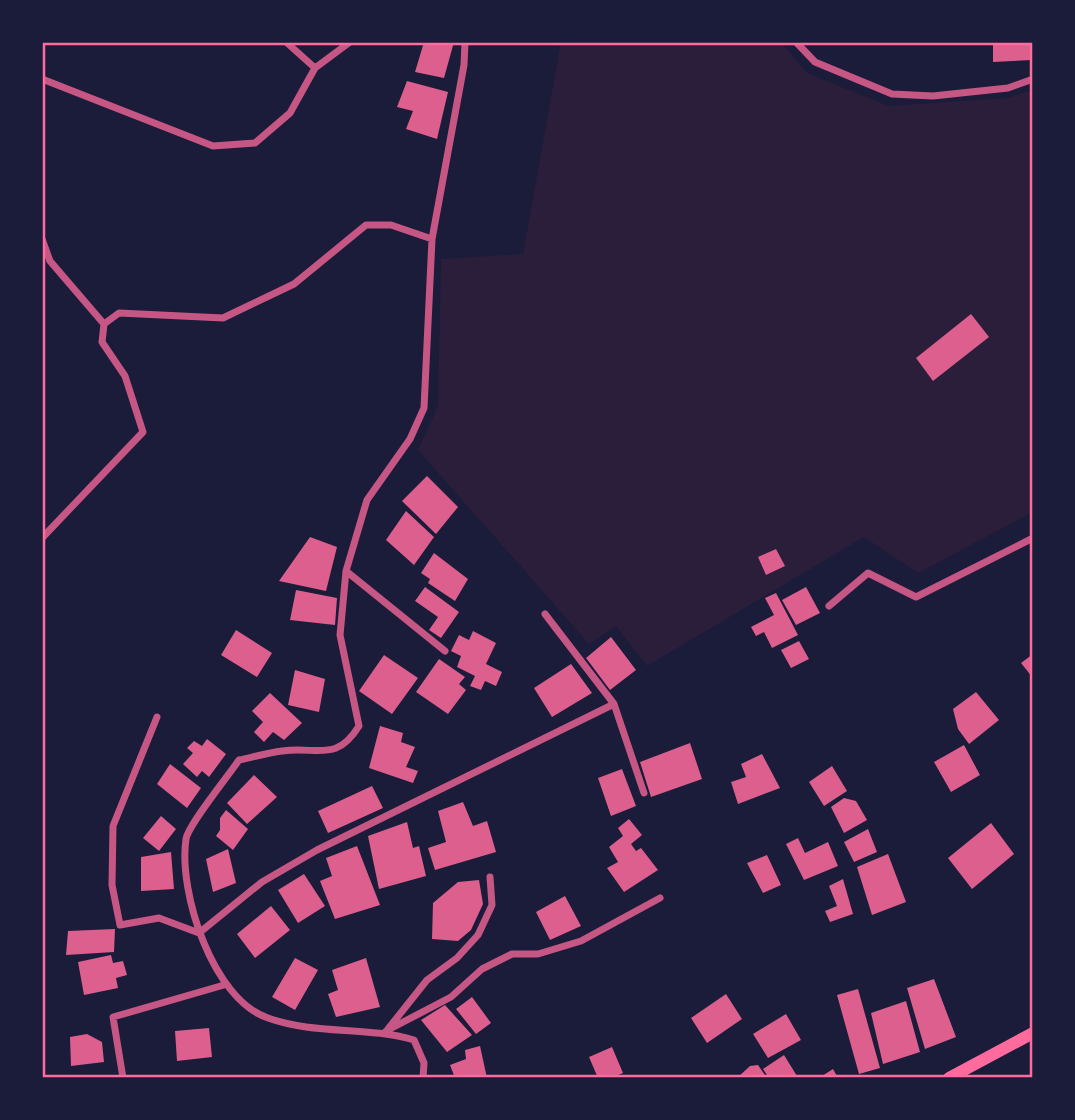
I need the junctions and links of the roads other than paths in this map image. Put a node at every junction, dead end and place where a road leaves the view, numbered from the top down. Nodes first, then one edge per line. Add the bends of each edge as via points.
1 (286, 42) edge
2 (350, 42) edge
3 (465, 42) edge
4 (796, 42) edge
5 (315, 68) junction
6 (42, 79) edge
7 (1033, 79) edge
8 (42, 239) edge
9 (432, 239) junction
10 (104, 324) junction
11 (42, 538) edge
12 (1033, 538) edge
13 (346, 571) junction
14 (829, 606) dead end
15 (545, 614) dead end
16 (445, 651) dead end
17 (614, 704) junction
18 (157, 717) dead end
19 (644, 793) dead end
20 (490, 877) dead end
21 (660, 898) dead end
22 (199, 933) junction
23 (224, 985) junction
24 (385, 1032) junction
25 (1033, 1033) edge
26 (123, 1078) edge
27 (423, 1078) edge
28 (948, 1078) edge

1 - 5 street
2 - 5 street
3 - 9 street
4 - 7 street via 815,62 891,94 933,96 1008,88
5 - 6 street via 290,113 256,142 213,146
8 - 10 street via 50,261
9 - 10 street via 391,225 366,225 294,284 223,318 119,313
9 - 13 street via 424,408 410,439 367,500
10 - 11 street via 102,342 125,376 143,432
12 - 14 street via 916,597 868,573
13 - 16 street
13 - 22 street via 340,635 359,726 348,744 331,751 284,750 239,760 186,836 186,865
15 - 17 street
17 - 19 street
17 - 22 street via 317,850 262,882
18 - 22 street via 113,826 112,885 120,925 159,918
20 - 24 street via 492,905 478,935 457,958 426,980
21 - 24 street via 581,941 538,954 512,954 451,997
22 - 23 street
23 - 24 street via 264,1017 297,1026
23 - 26 street via 113,1017
24 - 27 street via 414,1040 424,1063
25 - 28 highway

